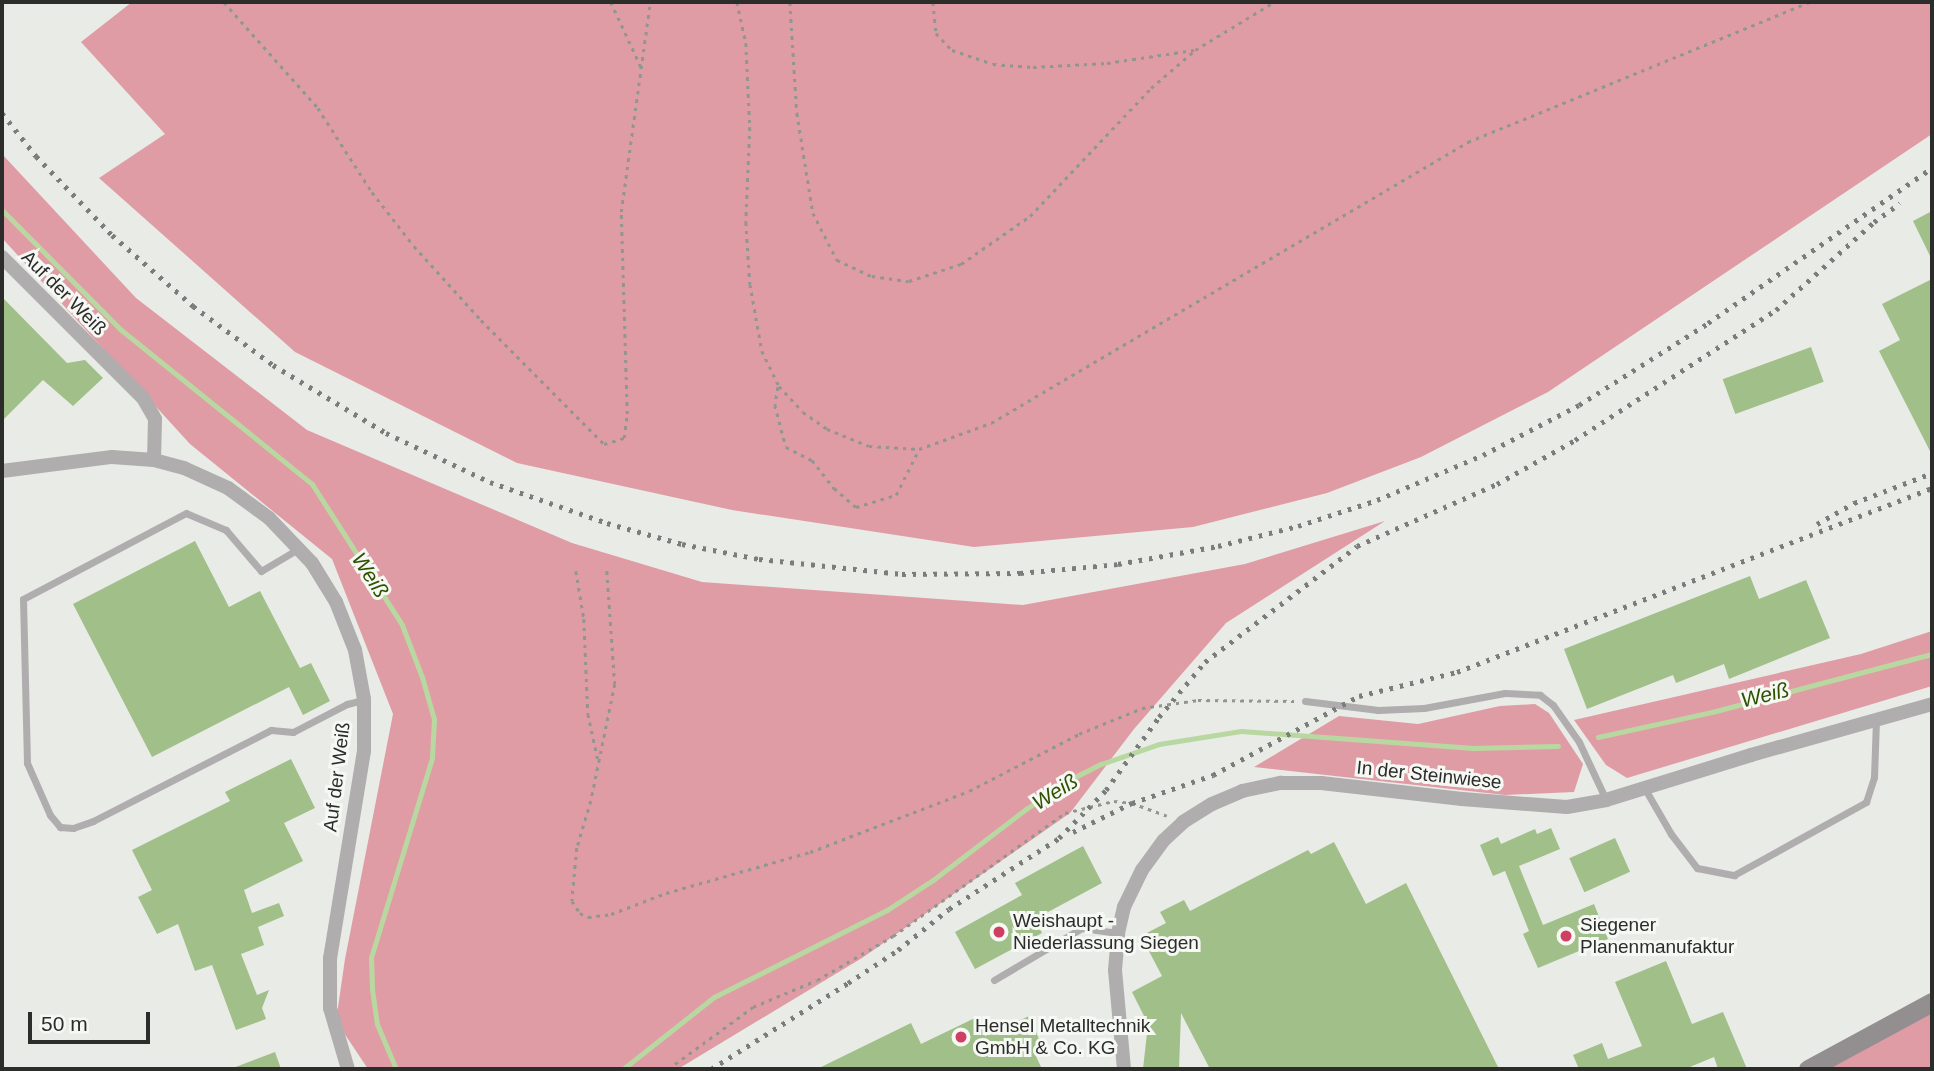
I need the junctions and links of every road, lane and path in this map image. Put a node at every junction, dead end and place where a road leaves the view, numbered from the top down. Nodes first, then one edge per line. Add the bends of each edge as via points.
1 (223, 2) edge
2 (611, 2) edge
3 (650, 2) edge
4 (737, 2) edge
5 (790, 2) edge
6 (933, 2) edge
7 (1274, 2) edge
8 (1811, 2) edge
9 (1195, 50) junction
10 (643, 70) junction
11 (2, 257) edge
12 (779, 386) junction
13 (919, 449) junction
14 (154, 460) junction
15 (2, 471) edge
16 (300, 548) junction
17 (576, 571) dead end
18 (607, 571) dead end
19 (364, 699) junction
20 (1305, 701) joint
21 (1932, 704) edge
22 (1876, 720) junction
23 (599, 764) junction
24 (1646, 789) junction
25 (1606, 800) junction
26 (1183, 822) junction
27 (1118, 933) junction
28 (994, 980) dead end
29 (1932, 1002) edge
30 (348, 1069) edge
31 (668, 1069) edge
32 (1124, 1069) edge
33 (1808, 1069) edge

1 - 10 path via 318,108 372,192 414,246 604,444 624,438 621,212
2 - 10 path
3 - 10 path
4 - 12 path via 746,43 750,115 746,222 750,284 762,351
5 - 9 path via 797,113 813,213 837,260 872,276 909,281 961,264 1030,216 1151,88
6 - 9 path via 936,33 952,50 993,64 1107,63
7 - 9 path
8 - 13 path via 1468,142 991,423
11 - 14 street, Auf der Weiß via 143,398 155,419
12 - 13 path via 803,412 839,435 869,446
12 - 13 path via 775,405 786,447 812,460 856,507 896,495
14 - 15 street, Auf der Weiß via 112,457
14 - 16 street, Auf der Weiß via 228,488
16 - 19 street, Auf der Weiß via 336,602 355,650
16 - 19 lane via 261,571 226,530 186,513 23,599 27,763 50,815 60,827 73,828 271,730 293,732
17 - 23 path via 584,619 589,714
18 - 23 path via 615,684
19 - 30 street, Auf der Weiß via 363,751 330,958 330,1008
20 - 23 path via 1198,700 1142,708 1079,734 969,791 810,852 666,893 611,914 588,917 572,901 577,848
20 - 25 lane via 1378,710 1424,708 1505,693 1540,695 1553,705 1579,742
21 - 22 street, In der Steinwiese
22 - 24 street, In der Steinwiese
22 - 24 lane via 1874,777 1866,802 1734,875 1697,868
24 - 25 street, In der Steinwiese
25 - 26 street, In der Steinwiese via 1567,807 1281,783 1242,791
26 - 27 street, In der Steinwiese via 1142,870 1124,907
26 - 31 path via 1114,801 1065,813 893,936 817,980 753,1007
27 - 28 lane via 1082,928
27 - 32 street, In der Steinwiese via 1115,970
29 - 33 main road

